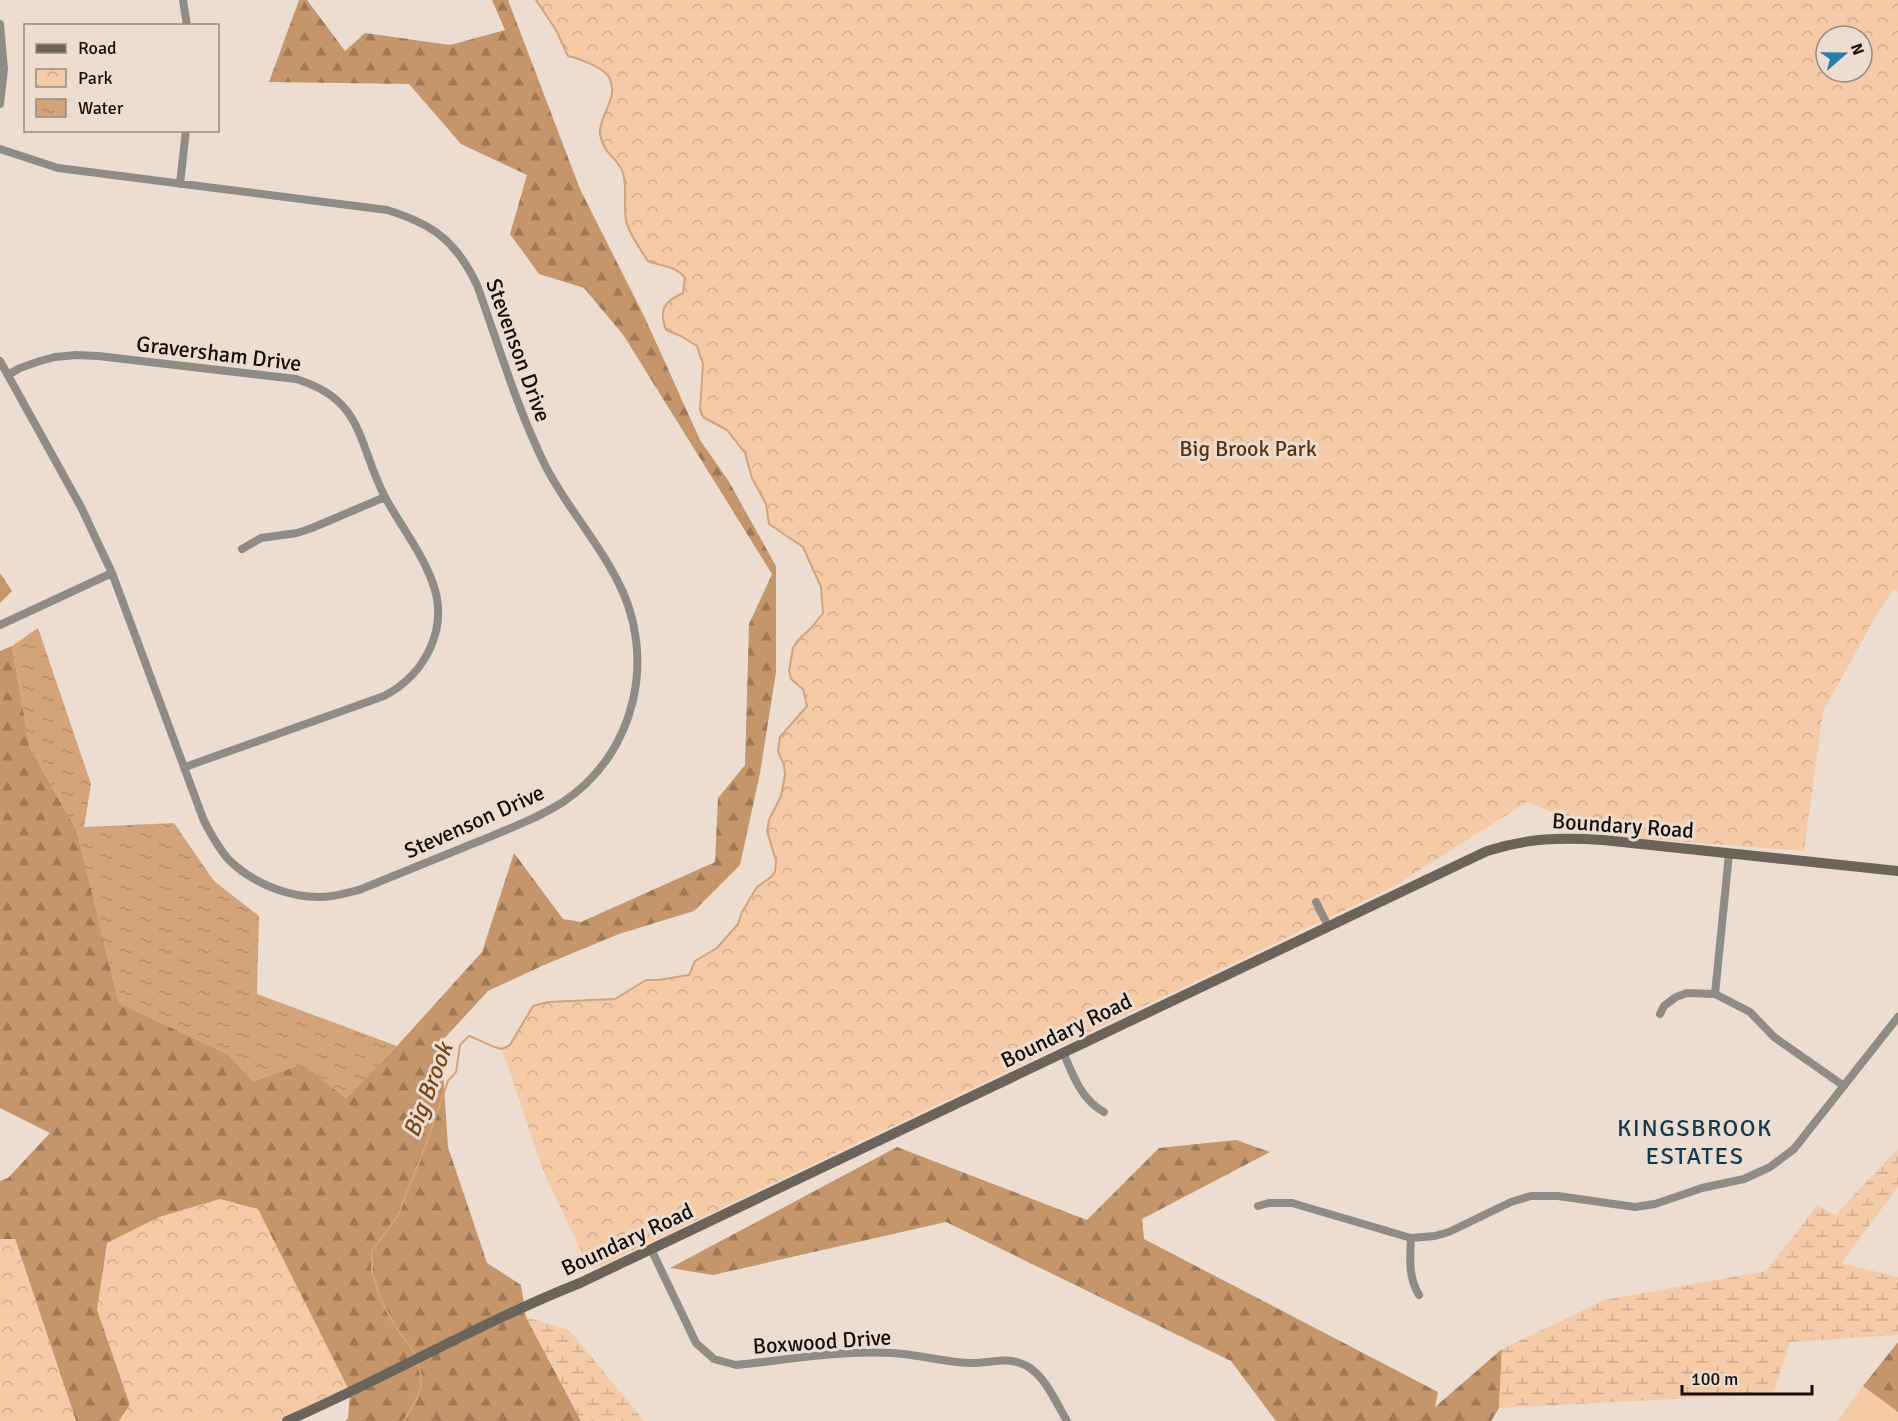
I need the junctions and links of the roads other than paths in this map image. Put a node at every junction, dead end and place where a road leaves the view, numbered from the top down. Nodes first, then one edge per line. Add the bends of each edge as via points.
1 (183, 0) edge
2 (0, 24) edge
3 (187, 24) edge
4 (0, 104) edge
5 (186, 132) edge
6 (0, 149) edge
7 (180, 184) junction
8 (0, 361) edge
9 (8, 375) junction
10 (385, 497) junction
11 (242, 549) dead end
12 (112, 573) junction
13 (0, 625) edge
14 (185, 767) junction
15 (1729, 854) junction
16 (1898, 871) edge
17 (1316, 902) dead end
18 (1328, 926) junction
19 (1715, 993) junction
20 (1660, 1014) dead end
21 (1898, 1017) edge
22 (1063, 1052) junction
23 (1844, 1086) junction
24 (1104, 1112) dead end
25 (1258, 1206) dead end
26 (1411, 1238) junction
27 (651, 1249) junction
28 (1419, 1294) dead end
29 (287, 1421) edge
30 (1067, 1421) edge

1 - 3 street
2 - 4 street via 4,69
5 - 7 street
6 - 7 street, Stevenson Drive via 58,168
7 - 14 street, Stevenson Drive via 387,210 425,224 456,249 477,285 531,436 548,470 616,576 632,616 639,652 637,690 626,726 612,752 581,788 533,819 359,890 332,896 293,895 246,874 214,841
8 - 9 street, Stevenson Drive
9 - 10 street, Graversham Drive via 40,361 76,355 303,381 331,394 349,412
9 - 12 street, Stevenson Drive via 81,507
10 - 11 street via 312,528 261,538
10 - 14 street, Graversham Drive via 429,572 436,592 437,625 422,664 409,679 384,696
12 - 13 street
12 - 14 street, Stevenson Drive
15 - 16 street, Boundary Road
15 - 18 street, Boundary Road via 1604,840 1533,839 1487,851
15 - 19 street
17 - 18 street
18 - 22 street, Boundary Road
19 - 20 street via 1676,997
19 - 23 street via 1750,1012 1774,1037
21 - 23 street
22 - 24 street via 1084,1096
22 - 27 street, Boundary Road
23 - 26 street via 1794,1149 1770,1167 1744,1179 1635,1207 1531,1196 1449,1232
25 - 26 street via 1292,1203
26 - 28 street via 1410,1269
27 - 29 street, Boundary Road
27 - 30 street, Boxwood Drive via 696,1343 714,1359 736,1365 877,1352 967,1363 1014,1360 1038,1375

